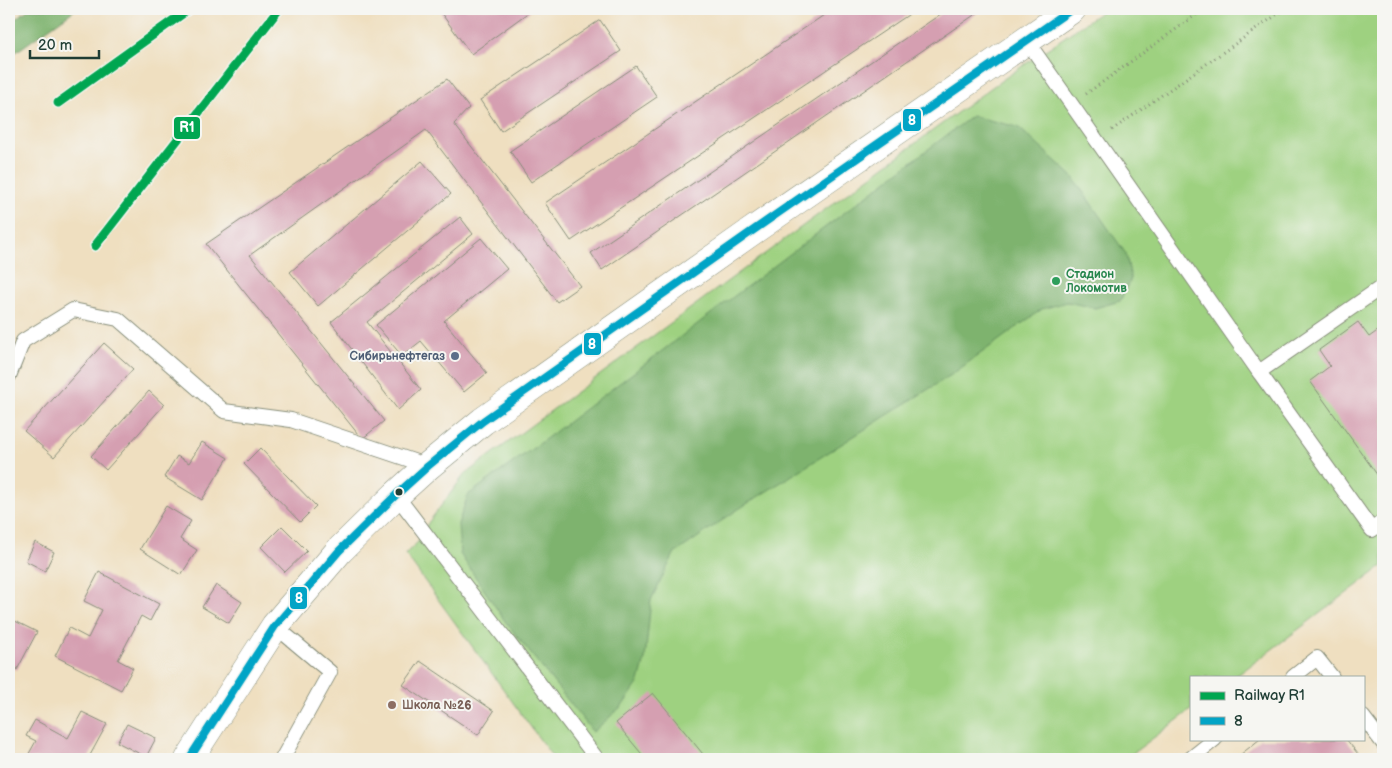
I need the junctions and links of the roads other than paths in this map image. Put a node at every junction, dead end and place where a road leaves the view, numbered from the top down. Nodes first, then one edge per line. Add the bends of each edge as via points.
1 (1072, 9) edge
2 (1026, 40) junction
3 (1383, 286) edge
4 (12, 358) edge
5 (1259, 372) junction
6 (9, 376) edge
7 (428, 466) junction
8 (396, 495) junction
9 (1383, 521) edge
10 (276, 626) junction
11 (1294, 676) edge
12 (1331, 676) edge
13 (1364, 718) edge
14 (1214, 740) edge
15 (1383, 743) edge
16 (189, 759) edge
17 (282, 759) edge
18 (597, 759) edge
19 (1190, 759) edge

1 - 2 main road
2 - 5 lane
2 - 7 main road via 515,398
3 - 5 lane
4 - 6 lane
4 - 7 lane via 23,341 73,310 118,319 224,411 291,420
5 - 9 lane via 1372,530
7 - 8 main road
8 - 10 main road via 339,551
8 - 18 lane
10 - 16 main road
10 - 17 lane via 330,672
11 - 12 lane via 1318,658
13 - 15 lane
14 - 19 lane

